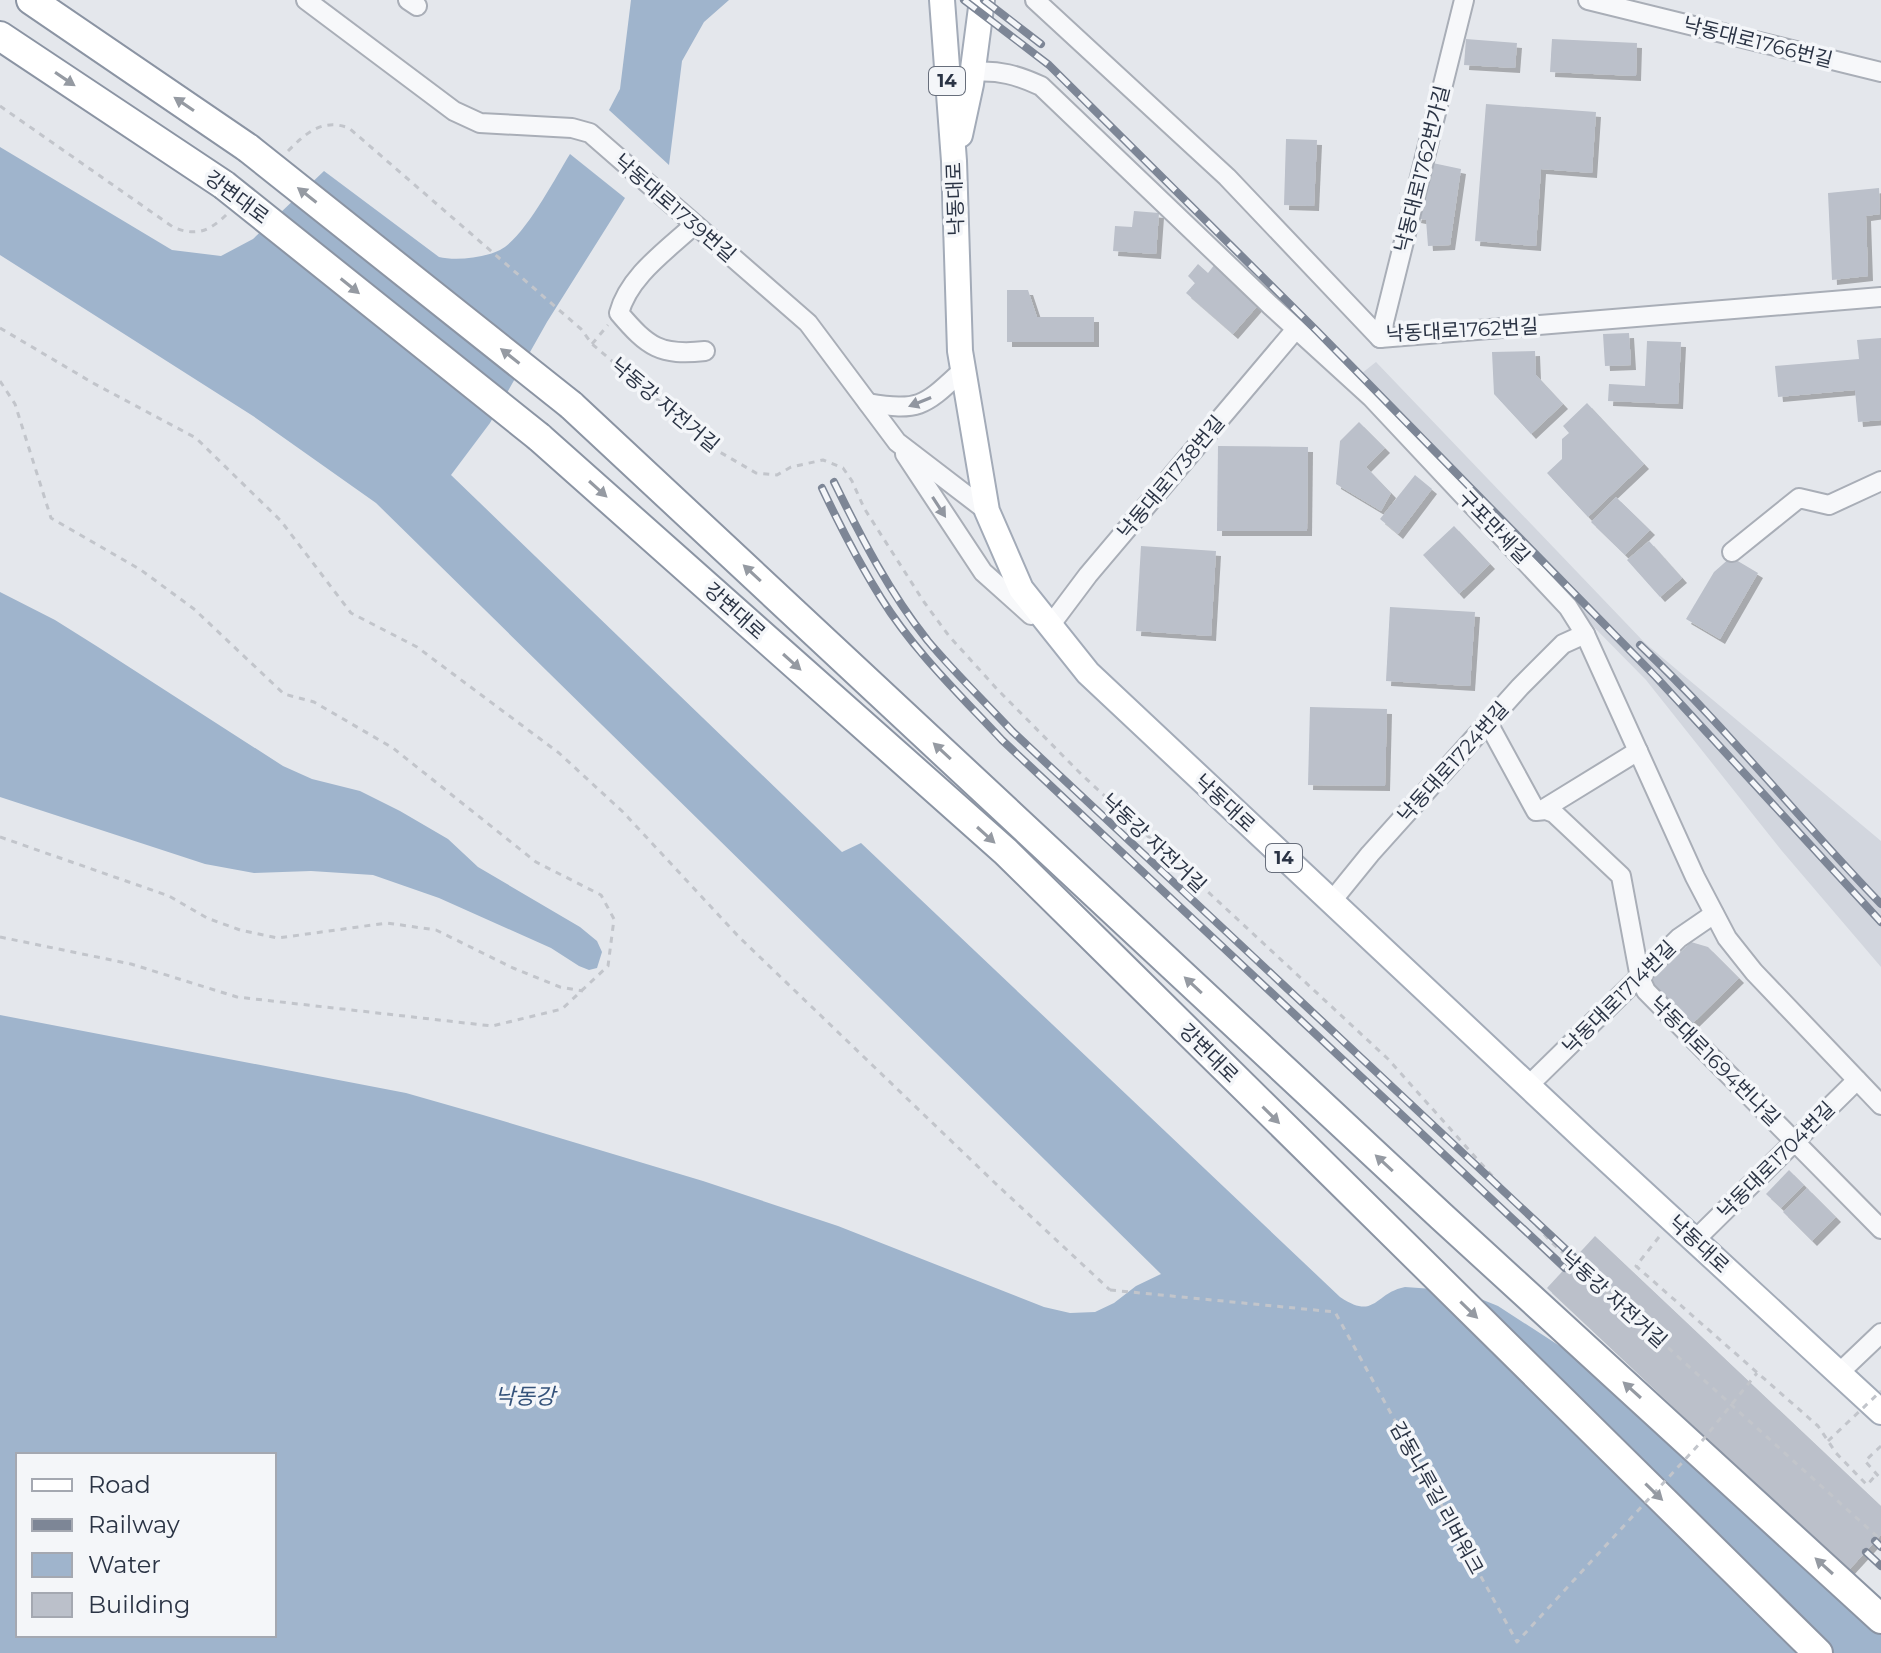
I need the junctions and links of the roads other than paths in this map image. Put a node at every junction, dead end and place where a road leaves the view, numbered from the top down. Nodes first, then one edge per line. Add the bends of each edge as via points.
1 (31, 0) edge
2 (306, 0) edge
3 (942, 0) edge
4 (973, 0) edge
5 (982, 0) edge
6 (1035, 0) edge
7 (1464, 0) edge
8 (1588, 0) edge
9 (0, 36) edge
10 (977, 41) junction
11 (973, 72) junction
12 (1881, 72) edge
13 (954, 161) junction
14 (694, 225) junction
15 (1881, 297) edge
16 (1296, 329) junction
17 (1380, 338) junction
18 (705, 351) dead end
19 (963, 370) junction
20 (868, 403) junction
21 (897, 442) junction
22 (1881, 481) edge
23 (987, 511) junction
24 (1732, 552) dead end
25 (1049, 627) junction
26 (1585, 634) junction
27 (1067, 648) junction
28 (1488, 723) junction
29 (1638, 751) junction
30 (1542, 810) junction
31 (1331, 902) junction
32 (1714, 914) junction
33 (1640, 978) junction
34 (1857, 1080) junction
35 (1528, 1086) junction
36 (1881, 1105) edge
37 (1795, 1141) junction
38 (1881, 1229) edge
39 (1695, 1240) junction
40 (1881, 1333) edge
41 (1839, 1373) junction
42 (1881, 1412) edge
43 (1881, 1619) edge
44 (1818, 1653) edge

43 -> 1 highway, 강변대로, bridge via 571,405 248,148
2 - 14 street, 낙동대로1739번길 via 454,111 480,123 590,133
3 - 13 main road, 낙동대로 / 14
4 - 10 street
5 - 10 main road
6 - 17 street, 낙동대로1762번길 via 1227,177
7 - 17 street, 낙동대로1762번가길
8 - 12 street, 낙동대로1766번길
9 -> 44 highway, 강변대로, bridge via 224,185 539,437 1006,852
10 - 11 main road
11 - 13 main road
11 - 16 street, 구포만세길 via 995,70 1041,86
13 - 19 main road, 낙동대로 / 14
14 - 18 street via 633,283 619,313 662,350
14 - 20 street, 낙동대로1739번길 via 808,323
15 - 17 street, 낙동대로1762번길
16 - 25 street, 낙동대로1738번길
16 - 26 street, 구포만세길 via 1371,397 1523,557
19 -> 20 street via 932,399 915,407
19 - 23 main road, 낙동대로 / 14
20 - 21 street, 낙동대로1739번길
21 - 23 street, 낙동대로1739번길
21 -> 27 street via 983,572
22 - 24 street via 1829,505 1799,498
23 - 25 main road, 낙동대로 / 14 via 1021,589
25 - 27 main road, 낙동대로 / 14
26 - 28 street, 낙동대로1724번길 via 1563,644
26 - 29 street, 구포만세길
27 - 31 main road, 낙동대로 / 14
28 - 30 street, 낙동대로1694번나길 via 1536,811
28 - 31 street, 낙동대로1724번길
29 - 30 street
29 - 32 street, 구포만세길
30 - 33 street, 낙동대로1694번나길 via 1554,813 1621,876
31 - 35 main road, 낙동대로 / 14
32 - 33 street, 낙동대로1714번길 via 1679,938
32 - 34 street, 구포만세길 via 1738,955
33 - 35 street, 낙동대로1714번길
33 - 37 street, 낙동대로1694번나길 via 1646,991
34 - 36 street, 구포만세길
34 - 37 street, 낙동대로1704번길
35 - 39 main road, 낙동대로 / 14
37 - 38 street, 낙동대로1694번나길
37 - 39 street, 낙동대로1704번길
39 - 41 main road, 낙동대로 / 14
40 - 41 street
41 - 42 main road, 낙동대로 / 14

